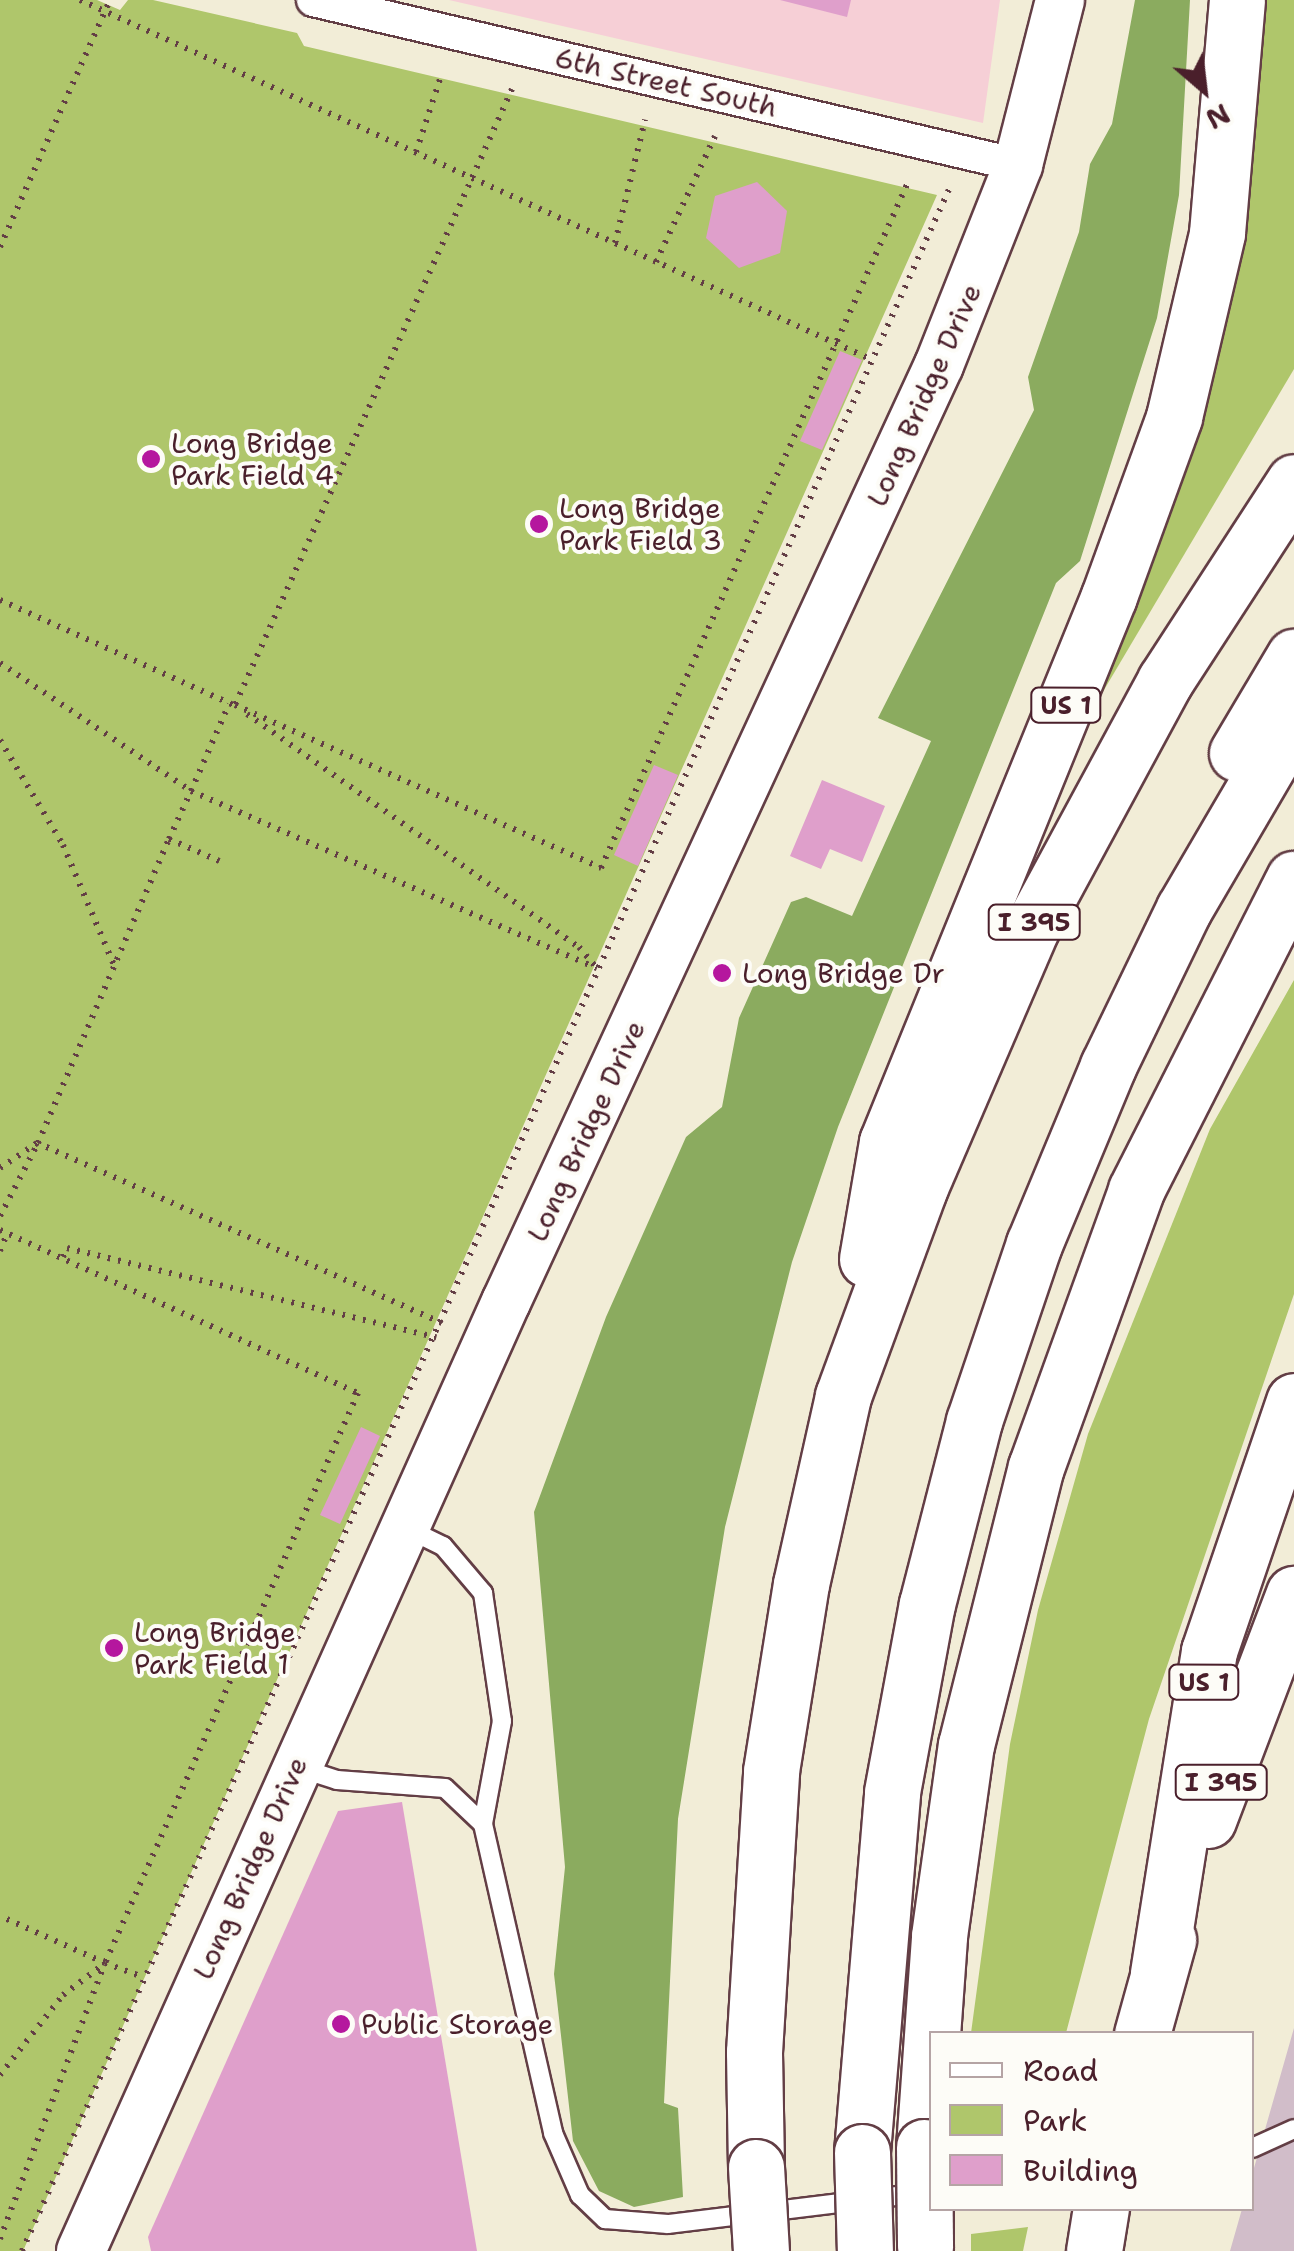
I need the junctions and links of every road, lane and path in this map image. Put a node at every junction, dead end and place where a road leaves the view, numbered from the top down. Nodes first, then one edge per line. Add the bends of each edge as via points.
1 (80, 0) edge
2 (110, 0) edge
3 (314, 0) edge
4 (1060, 0) edge
5 (1237, 0) edge
6 (103, 10) junction
7 (442, 73) dead end
8 (512, 89) dead end
9 (645, 120) dead end
10 (715, 136) dead end
11 (416, 152) junction
12 (1018, 166) junction
13 (472, 180) junction
14 (909, 180) dead end
15 (949, 189) dead end
16 (615, 242) junction
17 (0, 247) edge
18 (656, 262) junction
19 (836, 340) junction
20 (868, 358) junction
21 (1294, 482) edge
22 (0, 600) edge
23 (1294, 656) edge
24 (0, 663) edge
25 (232, 704) junction
26 (1294, 721) edge
27 (0, 740) edge
28 (191, 791) junction
29 (169, 840) junction
30 (219, 861) dead end
31 (1294, 879) edge
32 (114, 966) junction
33 (597, 968) junction
34 (38, 1142) junction
35 (0, 1168) edge
36 (0, 1216) edge
37 (4, 1232) edge
38 (0, 1251) edge
39 (63, 1257) junction
40 (443, 1323) junction
41 (436, 1337) junction
42 (843, 1396) junction
43 (1294, 1402) edge
44 (408, 1529) junction
45 (1294, 1594) edge
46 (927, 1604) junction
47 (294, 1766) junction
48 (483, 1824) junction
49 (0, 1916) edge
50 (106, 1963) junction
51 (1158, 1973) junction
52 (144, 1977) junction
53 (935, 2031) edge
54 (1143, 2031) edge
55 (0, 2076) edge
56 (1294, 2129) edge
57 (1254, 2147) edge
58 (928, 2169) edge
59 (0, 2240) edge
60 (925, 2249) edge
61 (22, 2251) edge
62 (80, 2251) edge
63 (760, 2251) edge
64 (865, 2251) edge

1 - 6 path
2 - 6 path
3 - 12 street, 6th Street South
4 - 12 street, Long Bridge Drive
5 - 42 highway, US 1 via 1223,188 1183,386 1117,578 887,1142
6 - 11 path
6 - 17 path
7 - 11 path
8 - 13 path
9 - 16 path
10 - 18 path
11 - 13 path
12 - 44 street, Long Bridge Drive via 939,365
13 - 16 path
13 - 25 path
14 - 19 path
15 - 20 path
16 - 18 path
18 - 19 path
19 - 20 path
19 - 25 path via 601,868
20 - 33 path
21 - 42 highway, I 395 via 1165,681 1032,927 948,1118
22 - 25 path
23 - 46 highway via 1110,991 1006,1238 945,1421
24 - 28 path
25 - 28 path
25 - 33 path via 578,947
26 - 46 highway via 1184,908 1069,1156 980,1404
27 - 32 path via 62,845
28 - 29 path
28 - 33 path
29 - 30 path
29 - 32 path
31 - 53 highway via 1136,1190 1036,1468 966,1745 939,1936
32 - 34 path
33 - 40 path
34 - 35 path
34 - 36 path
34 - 40 path
37 - 38 path
37 - 39 path
39 - 41 path via 67,1248
39 - 50 path via 358,1393
40 - 41 path
41 - 52 path
42 - 63 highway, I 395, bridge via 801,1584 772,1772 754,2052
43 - 51 highway, US 1 via 1209,1652
44 - 47 street, Long Bridge Drive
44 - 48 lane via 443,1546 483,1592 502,1722
45 - 51 highway, I 395 via 1226,1767
46 - 64 highway, bridge via 892,1792 862,2152
47 - 48 lane via 337,1780 445,1788
47 - 62 street, Long Bridge Drive
48 - 58 lane via 553,2133 580,2195 605,2218 668,2224
49 - 50 path
50 - 52 path
50 - 55 path via 63,1996
50 - 59 path
51 - 54 highway, I 395
52 - 61 path
56 - 57 lane
58 - 60 highway, bridge

